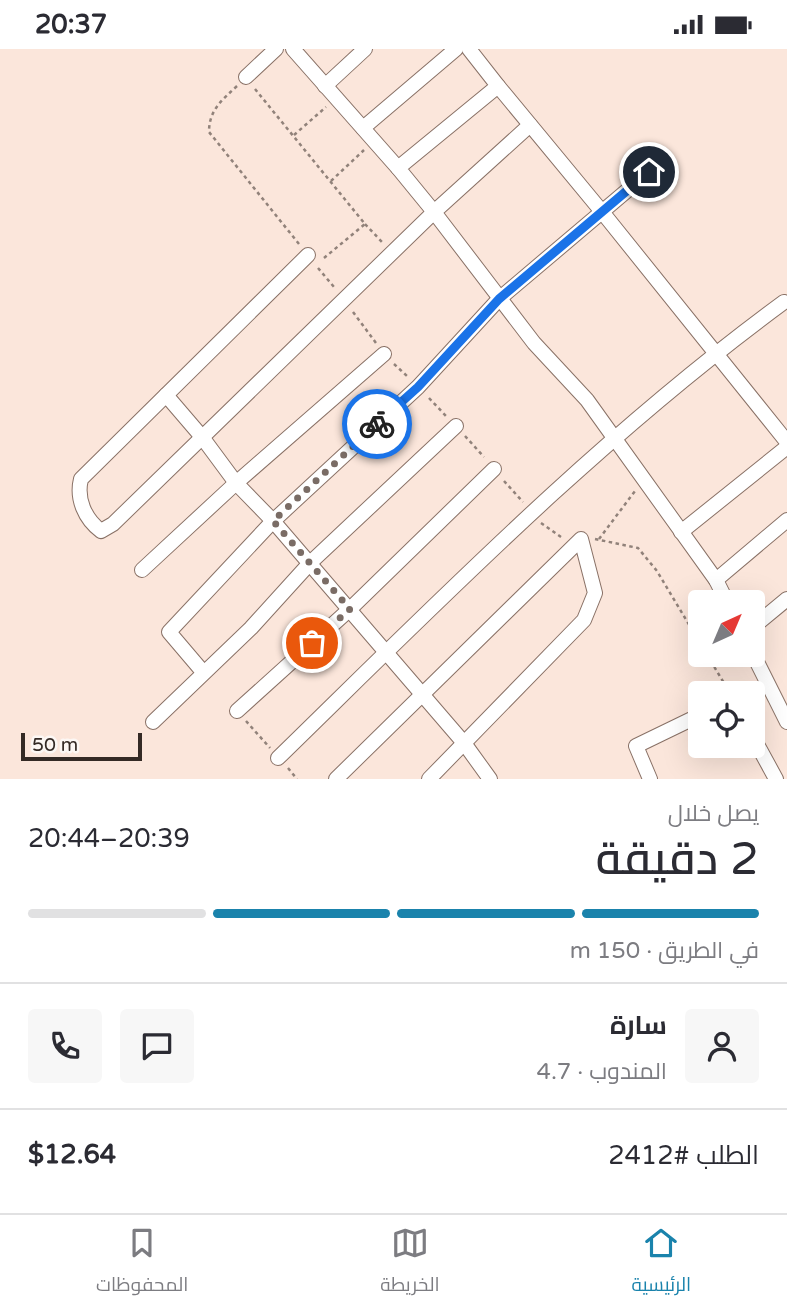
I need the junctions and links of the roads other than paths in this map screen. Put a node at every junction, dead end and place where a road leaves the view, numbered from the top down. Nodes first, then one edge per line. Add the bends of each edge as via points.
1 (276, 49) edge
2 (293, 49) edge
3 (365, 49) edge
4 (456, 49) edge
5 (469, 49) edge
6 (246, 77) road end
7 (325, 86) junction
8 (498, 86) junction
9 (530, 125) junction
10 (363, 128) junction
11 (398, 168) junction
12 (649, 172) dead end
13 (434, 212) junction
14 (604, 213) junction
15 (308, 255) road end
16 (499, 299) junction
17 (784, 302) dead end
18 (715, 353) junction
19 (384, 354) dead end
20 (166, 395) junction
21 (456, 426) dead end
22 (202, 437) junction
23 (614, 438) junction
24 (787, 445) edge
25 (494, 469) dead end
26 (236, 483) junction
27 (787, 520) edge
28 (273, 521) junction
29 (681, 532) junction
30 (310, 563) junction
31 (142, 570) dead end
32 (716, 580) junction
33 (721, 590) edge
34 (787, 599) edge
35 (350, 609) junction
36 (765, 617) edge
37 (387, 652) junction
38 (760, 667) edge
39 (203, 672) junction
40 (422, 695) junction
41 (237, 711) road end
42 (688, 721) edge
43 (153, 722) dead end
44 (787, 722) edge
45 (464, 743) junction
46 (278, 758) road end
47 (765, 758) edge
48 (336, 779) edge
49 (429, 779) edge
50 (490, 779) edge
51 (650, 779) edge
52 (776, 779) edge

1 - 6 street
2 - 7 street
3 - 7 street
4 - 10 street
5 - 8 street
7 - 10 street
8 - 9 street
8 - 11 street
9 - 13 street
9 - 14 street
10 - 11 street
11 - 13 street
12 - 14 street
13 - 16 street
13 - 22 street
14 - 16 street
14 - 18 street
15 - 20 street
16 - 23 street
16 - 28 street via 418,387
17 - 18 street
18 - 23 street
18 - 24 street
19 - 26 street
20 - 22 street
20 - 22 street via 80,479 81,504 91,524 105,531
21 - 30 street
22 - 26 street
23 - 29 street
23 - 37 street
24 - 29 street
25 - 35 street
26 - 28 street
26 - 31 street
27 - 32 street
28 - 30 street
28 - 39 street via 169,632
29 - 32 street
30 - 35 street
30 - 39 street
32 - 33 street
34 - 36 street
35 - 37 street
35 - 41 street
37 - 40 street
37 - 46 street
38 - 44 street
39 - 43 street
40 - 45 street
40 - 45 street via 581,539 595,593 584,620
40 - 48 street
42 - 51 street via 636,746
45 - 49 street
45 - 50 street
47 - 52 street

